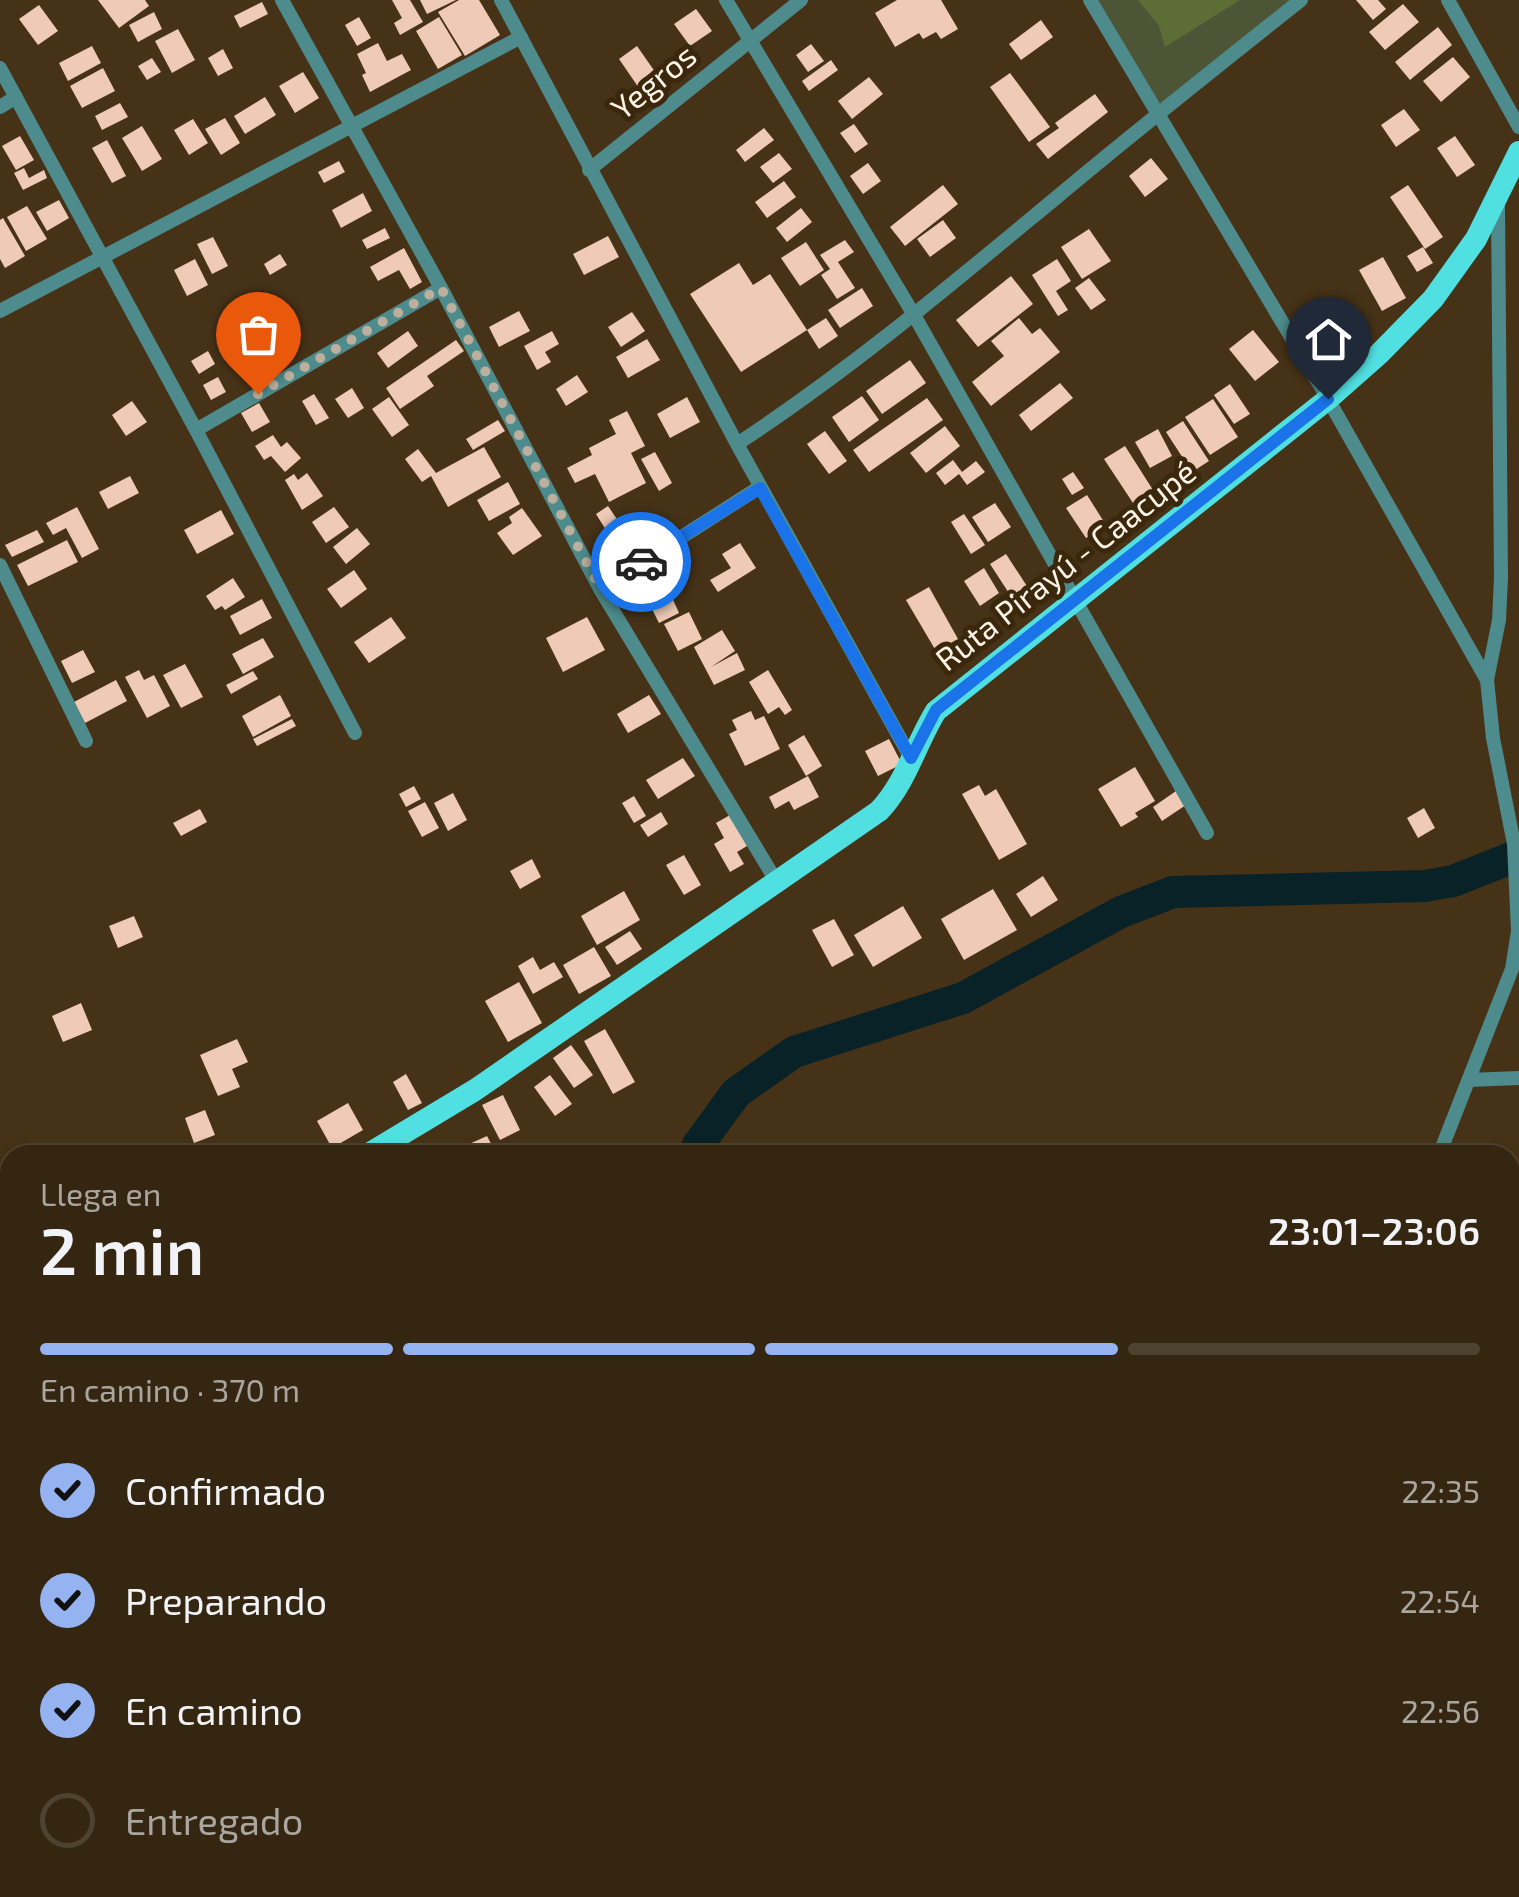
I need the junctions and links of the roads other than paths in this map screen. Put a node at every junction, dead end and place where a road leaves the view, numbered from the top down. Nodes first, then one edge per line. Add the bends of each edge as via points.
1 (282, 0) edge
2 (501, 0) edge
3 (726, 0) edge
4 (801, 0) edge
5 (1090, 0) edge
6 (1301, 0) edge
7 (1448, 0) edge
8 (521, 37) junction
9 (750, 40) junction
10 (0, 68) edge
11 (16, 98) junction
12 (0, 106) edge
13 (1157, 114) junction
14 (1519, 126) edge
15 (353, 128) junction
16 (1519, 152) edge
17 (588, 170) junction
18 (1498, 194) junction
19 (100, 255) junction
20 (441, 288) junction
21 (0, 310) edge
22 (914, 315) junction
23 (1328, 399) junction
24 (196, 430) junction
25 (736, 444) junction
26 (760, 488) junction
27 (0, 565) edge
28 (600, 588) junction
29 (1077, 601) junction
30 (1487, 680) junction
31 (355, 733) dead end
32 (86, 741) dead end
33 (911, 758) junction
34 (1207, 833) dead end
35 (778, 884) junction
36 (1518, 890) edge
37 (1519, 1078) edge
38 (1469, 1080) junction
39 (383, 1145) edge
40 (1443, 1145) edge

1 - 15 street
2 - 8 street
3 - 9 street
4 - 9 street, Yegros
5 - 13 street
6 - 13 street
7 - 14 street
8 - 15 street
8 - 17 street
9 - 17 street, Yegros
9 - 22 street
10 - 11 street
11 - 12 street
11 - 19 street
13 - 22 street
13 - 23 street
15 - 19 street
15 - 20 street
16 - 18 main road, Ruta Pirayú - Caacupé
17 - 25 street
18 - 23 main road, Ruta Pirayú - Caacupé via 1433,299
18 - 30 street via 1501,578
19 - 21 street
19 - 24 street
20 - 24 street
20 - 28 street
22 - 25 street
22 - 29 street
23 - 29 main road, Ruta Pirayú - Caacupé
23 - 30 street
24 - 31 street
25 - 26 street
26 - 28 street
26 - 33 street
27 - 32 street
28 - 35 street
29 - 33 main road, Ruta Pirayú - Caacupé via 936,710
29 - 34 street
30 - 36 street
33 - 35 main road, Ruta Pirayú - Caacupé via 880,811
35 - 39 main road, Ruta Pirayú - Caacupé
36 - 38 street via 1512,969
37 - 38 street
38 - 40 street

